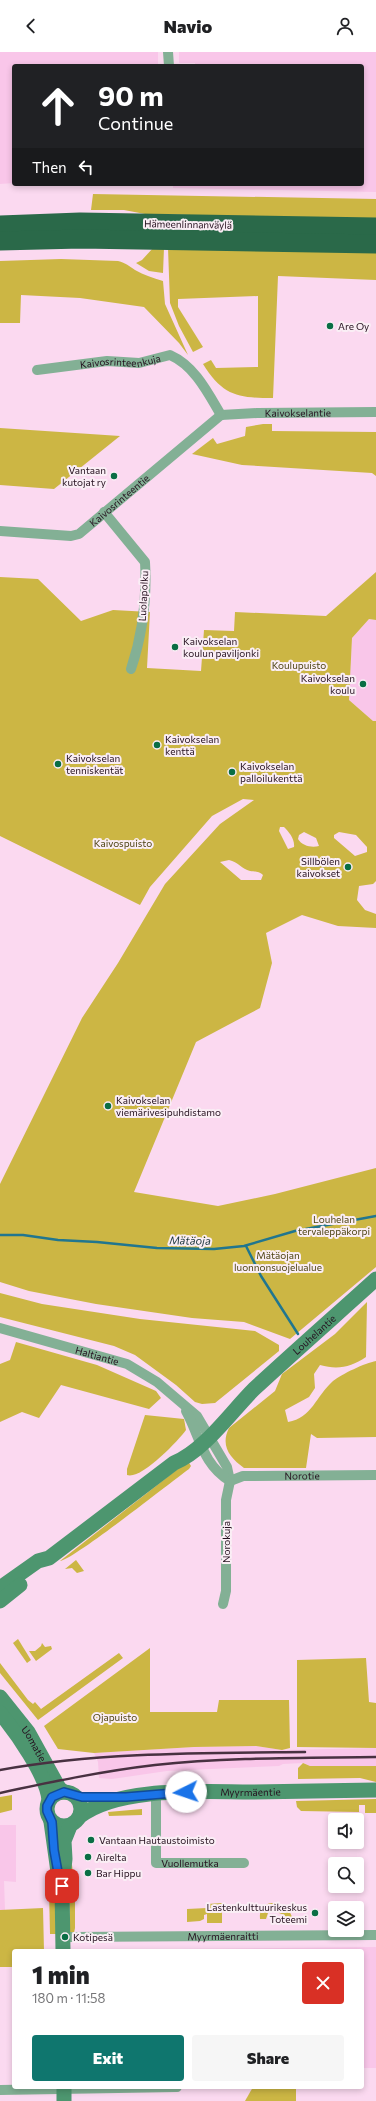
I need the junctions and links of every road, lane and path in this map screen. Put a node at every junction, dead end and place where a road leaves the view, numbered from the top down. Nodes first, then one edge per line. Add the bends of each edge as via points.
1 (168, 52) edge
2 (169, 64) edge
3 (0, 225) edge
4 (376, 228) edge
5 (0, 241) edge
6 (376, 244) edge
7 (37, 370) dead end
8 (376, 412) edge
9 (221, 416) junction
10 (104, 512) junction
11 (0, 531) edge
12 (131, 669) dead end
13 (376, 1279) edge
14 (0, 1328) edge
15 (202, 1436) junction
16 (376, 1475) edge
17 (230, 1480) junction
18 (49, 1558) junction
19 (0, 1588) edge
20 (0, 1601) edge
21 (223, 1604) dead end
22 (0, 1697) edge
23 (0, 1713) edge
24 (376, 1790) edge
25 (69, 1794) junction
26 (156, 1794) junction
27 (126, 1797) junction
28 (49, 1800) junction
29 (75, 1821) junction
30 (52, 1822) junction
31 (244, 1863) dead end
32 (62, 1886) junction
33 (376, 1934) edge
34 (70, 1937) dead end
35 (63, 1949) edge
36 (132, 2089) edge
37 (0, 2090) edge
38 (64, 2092) edge

1 - 2 street
3 - 4 highway, Hämeenlinnanväylä via 80,222
5 - 6 highway, Hämeenlinnanväylä via 81,239
7 - 9 street, Kaivosrinteenkuja via 107,361 139,363 170,355 190,368
8 - 9 street, Kaivokselantie via 257,413
9 - 10 street, Kaivosrinteentie
10 - 11 street, Kaivosrinteentie via 79,534 71,536
10 - 12 street, Luolapolku via 145,562 142,620
13 - 15 street, Louhelantie
14 - 15 street, Haltiantie via 127,1364 157,1382 197,1416
15 - 17 street via 218,1473
15 - 18 street, Louhelantie via 184,1460 174,1463
16 - 17 street, Norotie via 243,1476
17 - 21 street, Norokuja via 226,1500 226,1591
18 - 19 street, Louhelantie via 38,1561
18 - 20 street, Louhelantie via 44,1567
22 - 25 street, Uomatie via 28,1732 59,1788
23 - 28 street, Uomatie via 31,1758 47,1790
24 - 26 street, Myyrmäentie
25 - 27 street, Myyrmäentie
25 - 28 street via 56,1794
25 - 29 street via 80,1805
26 - 27 street, Myyrmäentie
26 - 31 street, Vuollemutka via 156,1863
27 - 29 street, Myyrmäentie via 96,1806
28 - 30 street via 47,1811
29 - 30 street via 59,1826
29 - 32 street via 64,1841
30 - 32 street via 55,1855
32 - 35 street
33 - 34 street, Myyrmäenraitti
36 - 38 street
37 - 38 street

